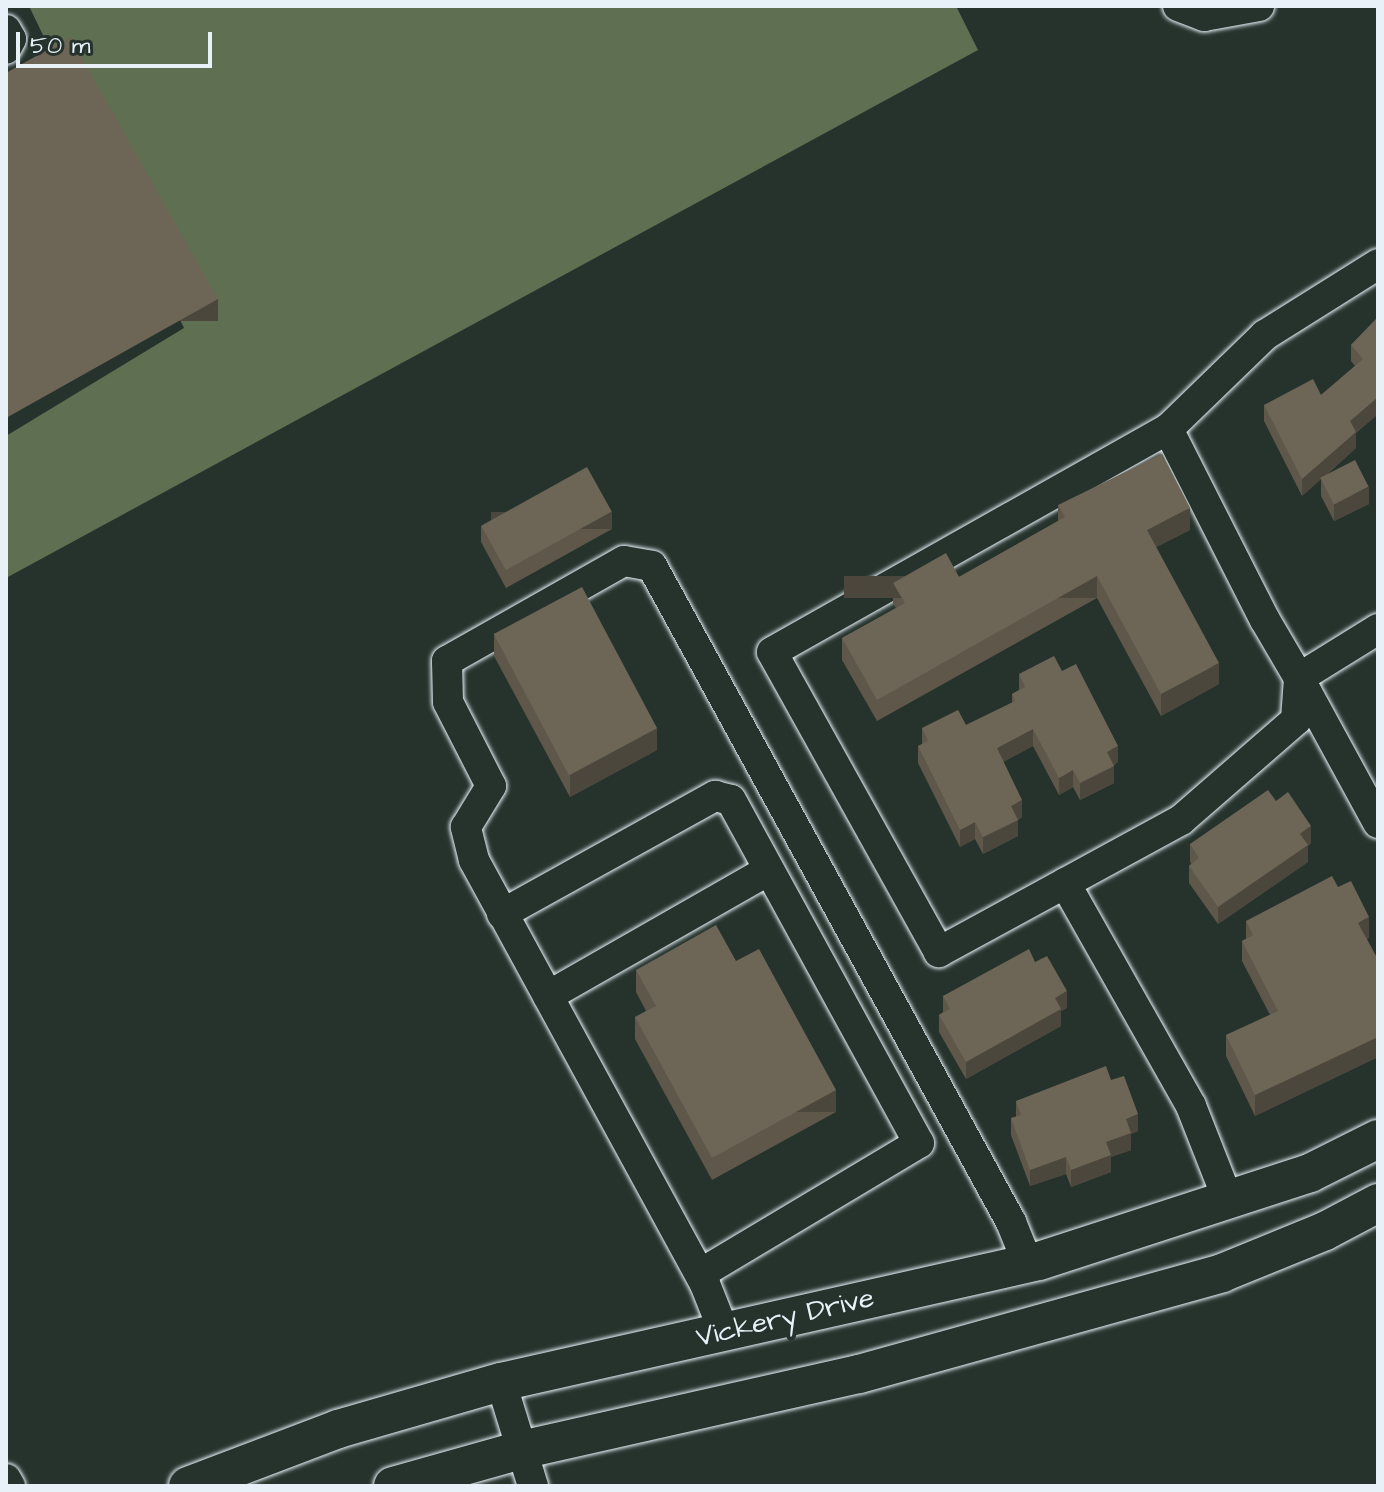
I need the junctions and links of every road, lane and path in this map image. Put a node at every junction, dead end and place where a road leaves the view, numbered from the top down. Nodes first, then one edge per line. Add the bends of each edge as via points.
1 (1178, 6) edge
2 (1259, 6) edge
3 (6, 30) edge
4 (6, 49) edge
5 (1378, 264) edge
6 (1168, 429) junction
7 (1378, 629) edge
8 (1299, 678) junction
9 (1378, 823) edge
10 (769, 870) junction
11 (1065, 883) junction
12 (502, 914) junction
13 (548, 996) junction
14 (957, 1122) junction
15 (1378, 1139) edge
16 (919, 1143) junction
17 (1228, 1200) junction
18 (1378, 1203) edge
19 (1034, 1263) junction
20 (700, 1274) junction
21 (1052, 1317) junction
22 (724, 1332) junction
23 (501, 1382) junction
24 (521, 1450) junction
25 (6, 1479) edge
26 (10, 1486) edge
27 (188, 1486) edge
28 (393, 1486) edge
29 (533, 1486) edge

1 - 2 street via 1204,16
3 - 4 street via 11,39
5 - 6 street via 1265,335
6 - 8 street
6 - 11 street via 772,652 939,952
7 - 8 street
8 - 9 street
8 - 11 street via 1296,720 1181,820
10 - 12 street via 731,800 715,796
10 - 13 street
10 - 16 street
11 - 17 street via 1191,1106
12 - 13 street
12 - 14 street via 474,860 466,827 491,786 448,702 447,661 624,561 652,566
13 - 20 street
14 - 16 street
14 - 19 street
15 - 17 main road, Vickery Drive via 1310,1173
16 - 20 street
17 - 19 main road, Vickery Drive
18 - 21 main road via 1222,1273
19 - 21 main road
19 - 22 main road, Vickery Drive
20 - 22 street
21 - 24 main road via 859,1374
22 - 23 main road, Vickery Drive
23 - 24 street
23 - 27 main road, Vickery Drive via 338,1429
24 - 28 main road
24 - 29 street
25 - 26 street

